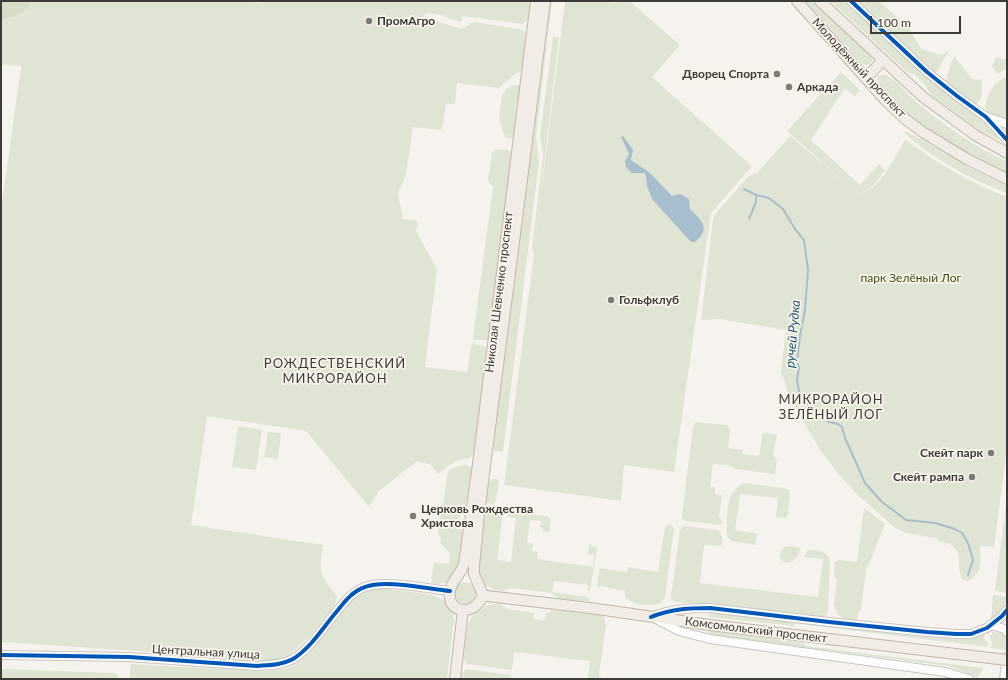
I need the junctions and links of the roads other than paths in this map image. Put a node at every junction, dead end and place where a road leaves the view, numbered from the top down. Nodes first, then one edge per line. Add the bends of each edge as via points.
1 (536, 1) edge
2 (545, 1) edge
3 (797, 1) edge
4 (820, 1) edge
5 (851, 1) edge
6 (883, 60) junction
7 (866, 78) junction
8 (986, 117) junction
9 (1007, 124) edge
10 (1007, 140) edge
11 (522, 147) junction
12 (1007, 153) edge
13 (1007, 180) edge
14 (455, 581) junction
15 (477, 582) junction
16 (450, 591) junction
17 (483, 594) junction
18 (463, 610) junction
19 (1007, 610) edge
20 (651, 617) junction
21 (990, 625) junction
22 (1007, 632) edge
23 (1, 655) edge
24 (1007, 659) edge
25 (455, 679) edge
26 (969, 679) edge
27 (1004, 679) edge

1 - 11 main road, Николая Шевченко проспект
2 - 11 main road, Николая Шевченко проспект
3 - 7 main road, Молодёжный проспект
4 - 6 main road, Молодёжный проспект
5 - 8 street via 927,72
6 - 7 main road
6 - 12 main road, Молодёжный проспект via 923,97 951,118
7 - 13 main road, Молодёжный проспект via 886,101 924,133
8 - 9 street
8 - 10 street
11 - 14 main road, Николая Шевченко проспект via 464,564
11 - 15 main road, Николая Шевченко проспект via 480,505 474,566
14 - 15 main road via 468,577
14 - 16 main road
15 - 17 main road
16 - 18 main road via 453,604
16 - 23 street, Центральная улица via 382,584 366,586 347,599 305,650 292,660 277,665 257,666 129,657
17 - 18 main road via 476,606 470,610
17 - 20 main road, Комсомольский проспект
18 - 25 main road
19 - 21 street
20 - 21 street via 681,609 710,608 926,632 971,634
20 - 24 main road, Комсомольский проспект, bridge
20 - 26 street via 679,631 710,639 945,672
21 - 22 street
24 - 27 street

